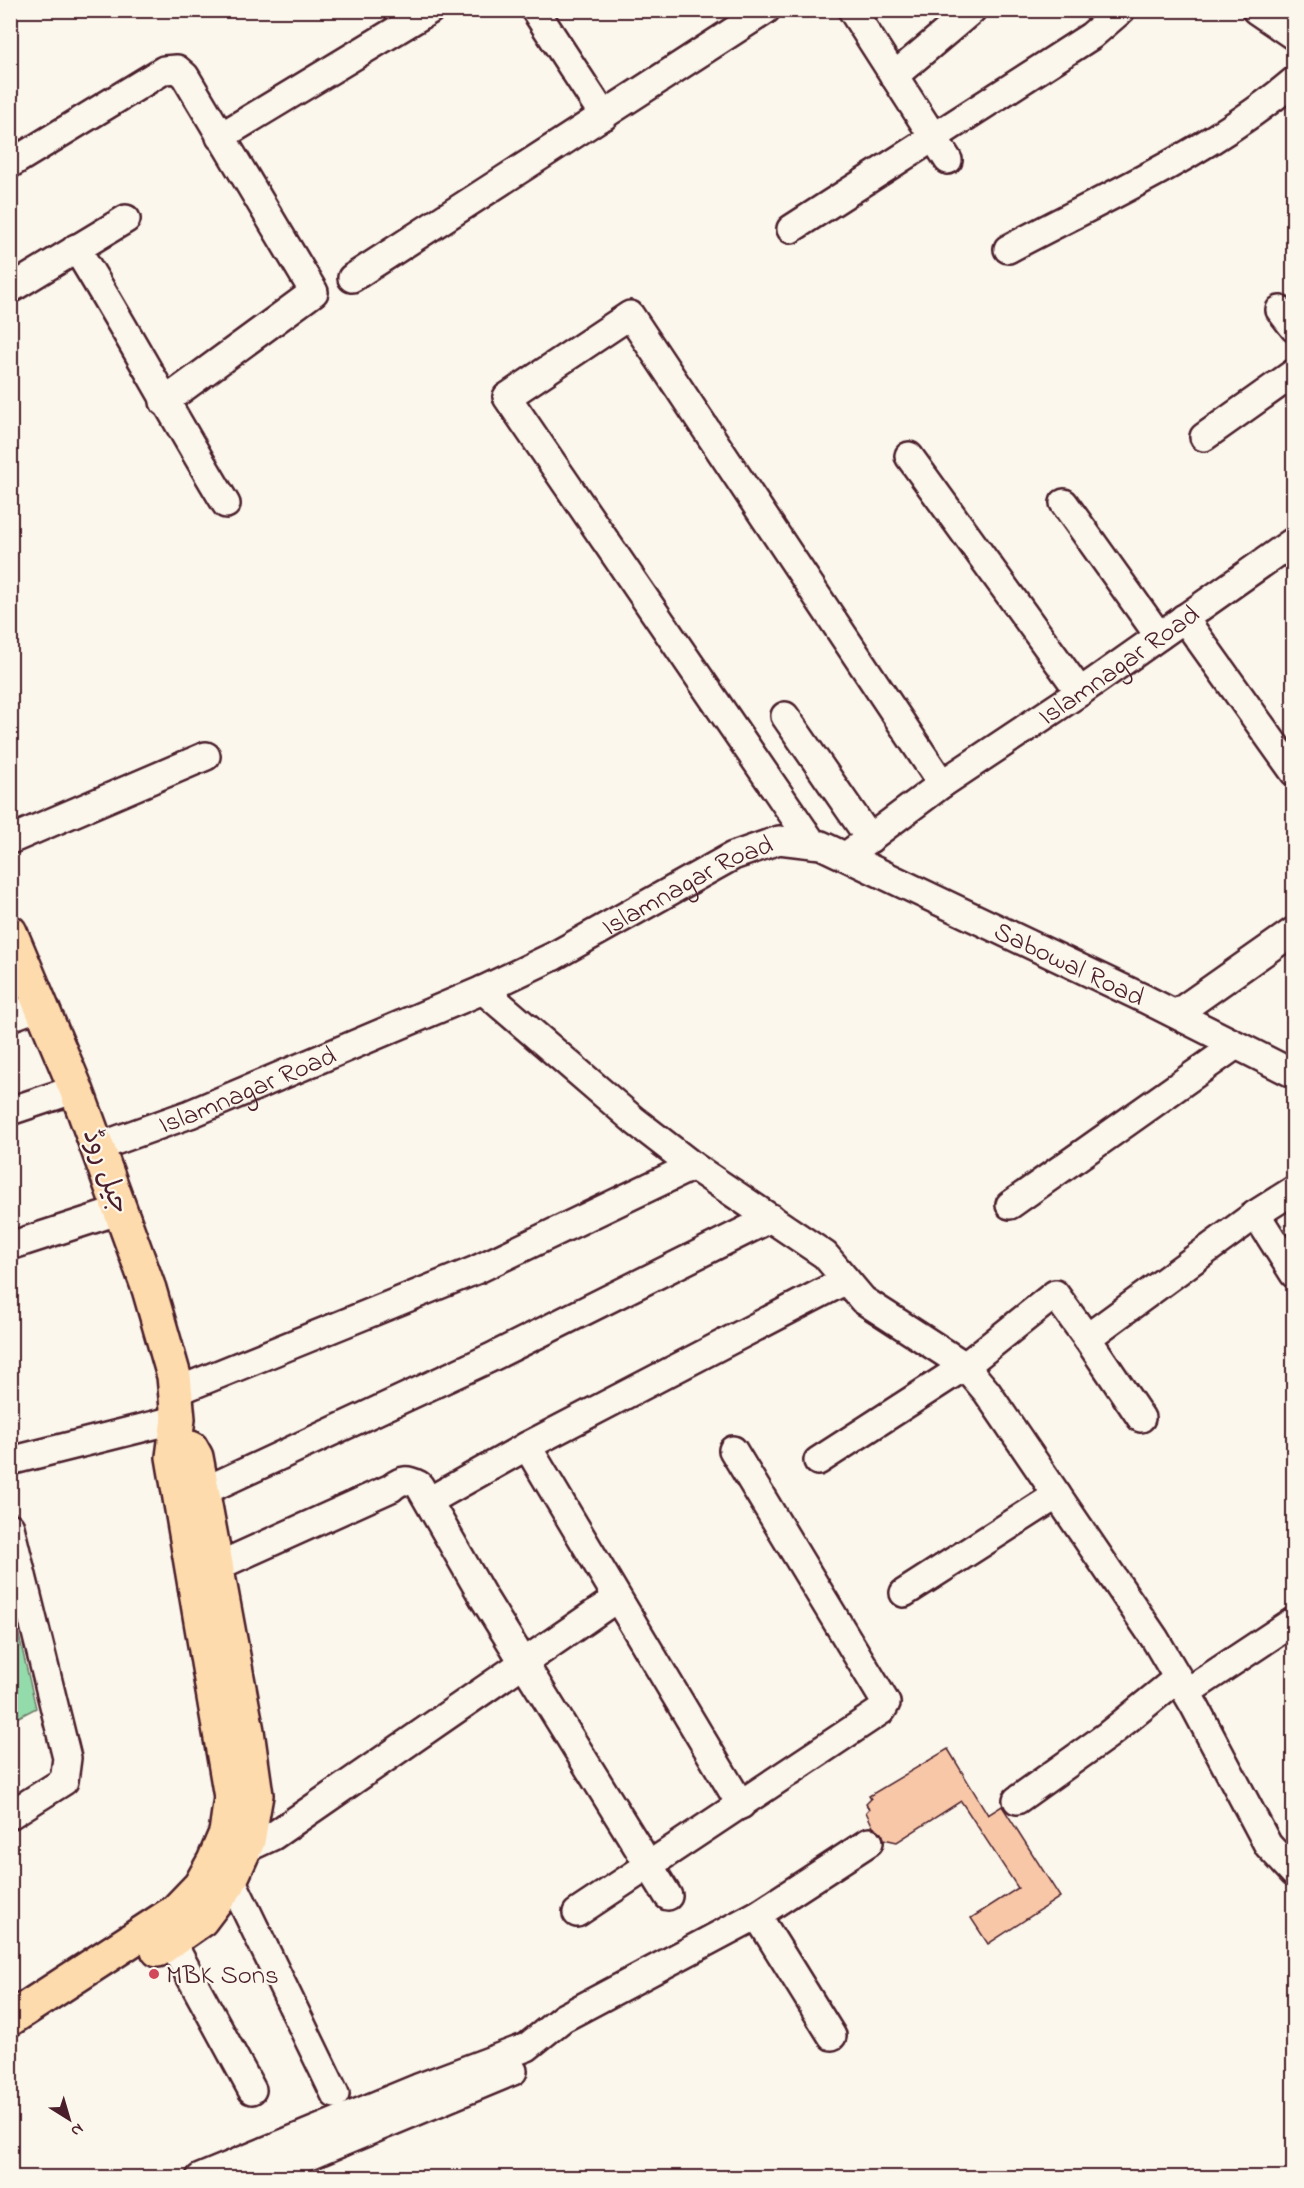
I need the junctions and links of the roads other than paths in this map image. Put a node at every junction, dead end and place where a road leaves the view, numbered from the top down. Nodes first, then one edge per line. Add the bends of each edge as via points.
1 (430, 10) edge
2 (535, 10) edge
3 (766, 10) edge
4 (852, 10) edge
5 (972, 10) edge
6 (1121, 10) edge
7 (1256, 10) edge
8 (1293, 36) edge
9 (894, 76) junction
10 (1293, 81) edge
11 (604, 116) junction
12 (220, 137) junction
13 (941, 149) junction
14 (10, 164) edge
15 (126, 219) dead end
16 (791, 229) dead end
17 (76, 248) junction
18 (1008, 249) dead end
19 (352, 278) dead end
20 (12, 288) edge
21 (1293, 373) edge
22 (164, 402) junction
23 (1204, 436) dead end
24 (909, 456) dead end
25 (1064, 503) dead end
26 (226, 504) dead end
27 (1292, 546) edge
28 (1184, 618) junction
29 (1159, 636) junction
30 (1080, 692) junction
31 (785, 716) dead end
32 (206, 756) dead end
33 (1293, 772) edge
34 (942, 784) junction
35 (870, 839) junction
36 (10, 840) edge
37 (813, 844) junction
38 (846, 856) junction
39 (1293, 931) edge
40 (10, 932) edge
41 (483, 990) junction
42 (43, 1005) junction
43 (1176, 1014) junction
44 (10, 1017) edge
45 (1236, 1045) junction
46 (1293, 1074) edge
47 (76, 1089) junction
48 (10, 1111) edge
49 (98, 1147) junction
50 (693, 1166) junction
51 (1293, 1190) edge
52 (1010, 1205) dead end
53 (121, 1210) junction
54 (1256, 1214) junction
55 (771, 1218) junction
56 (10, 1246) edge
57 (1293, 1274) edge
58 (846, 1280) junction
59 (1087, 1338) junction
60 (965, 1366) junction
61 (176, 1405) junction
62 (1141, 1418) dead end
63 (527, 1446) junction
64 (733, 1450) dead end
65 (10, 1461) edge
66 (818, 1461) dead end
67 (202, 1492) junction
68 (1057, 1495) junction
69 (429, 1501) junction
70 (10, 1527) edge
71 (216, 1568) junction
72 (904, 1593) dead end
73 (617, 1598) junction
74 (1293, 1621) edge
75 (524, 1663) junction
76 (1182, 1685) junction
77 (1017, 1800) dead end
78 (741, 1804) junction
79 (10, 1815) edge
80 (869, 1842) dead end
81 (231, 1865) junction
82 (650, 1866) junction
83 (1293, 1873) edge
84 (668, 1896) dead end
85 (577, 1912) dead end
86 (757, 1915) junction
87 (171, 1941) junction
88 (10, 2019) edge
89 (832, 2036) dead end
90 (10, 2042) edge
91 (527, 2046) junction
92 (252, 2090) dead end
93 (335, 2094) dead end
94 (200, 2178) edge
95 (256, 2178) edge

1 - 12 street
2 - 11 street
3 - 11 street
4 - 9 street
5 - 9 street
6 - 13 street
7 - 8 street
9 - 13 street
10 - 18 street via 1206,143
11 - 19 street
12 - 14 street via 185,76 177,69 164,70
12 - 22 street via 314,292
13 - 16 street
15 - 17 street
17 - 20 street
17 - 22 street
21 - 23 street
22 - 26 street
24 - 30 street
25 - 29 street
27 - 28 street, Islamnagar Road
28 - 29 street, Islamnagar Road
28 - 33 street
29 - 30 street, Islamnagar Road
30 - 34 street, Islamnagar Road
31 - 35 street
32 - 36 street
34 - 35 street, Islamnagar Road
34 - 37 street via 630,315 507,397
35 - 38 street, Islamnagar Road
37 - 38 street, Islamnagar Road
37 - 41 street, Islamnagar Road via 779,840 733,856 554,956
38 - 43 street, Sabowal Road
39 - 43 street
40 - 42 main road, جیل روڈ
41 - 49 street, Islamnagar Road via 190,1114
41 - 50 street
42 - 44 street
42 - 47 main road, جیل روڈ
43 - 45 street, Sabowal Road
45 - 46 street, Sabowal Road
45 - 52 street
47 - 48 street
47 - 49 main road, جیل روڈ
49 - 53 main road, جیل روڈ
50 - 55 street
50 - 61 street via 476,1270
51 - 54 street
53 - 56 street
53 - 61 main road, جیل روڈ via 174,1376
54 - 57 street
54 - 59 street
55 - 58 street via 825,1255
55 - 67 street via 490,1358
58 - 60 street via 863,1300
58 - 63 street
59 - 60 street via 1055,1294
59 - 62 street
60 - 66 street
60 - 68 street
61 - 65 street
61 - 67 main road via 196,1457
61 - 81 main road via 173,1456 231,1797 226,1833
63 - 69 street
63 - 73 street
64 - 78 street via 886,1703 882,1710
67 - 71 main road
68 - 72 street
68 - 76 street
69 - 71 street via 419,1485 400,1481
69 - 75 street
70 - 79 street via 67,1758 64,1781
71 - 81 main road via 248,1731 256,1795
73 - 75 street
73 - 78 street
74 - 76 street
75 - 81 street
75 - 82 street
76 - 77 street
76 - 83 street via 1268,1845
78 - 82 street
80 - 86 street
81 - 87 main road via 201,1920
81 - 88 main road via 200,1886 176,1911
81 - 93 street
82 - 84 street
82 - 85 street
86 - 89 street
86 - 91 street via 563,2018
87 - 90 main road
87 - 92 street
91 - 94 street
91 - 95 street via 534,2062

